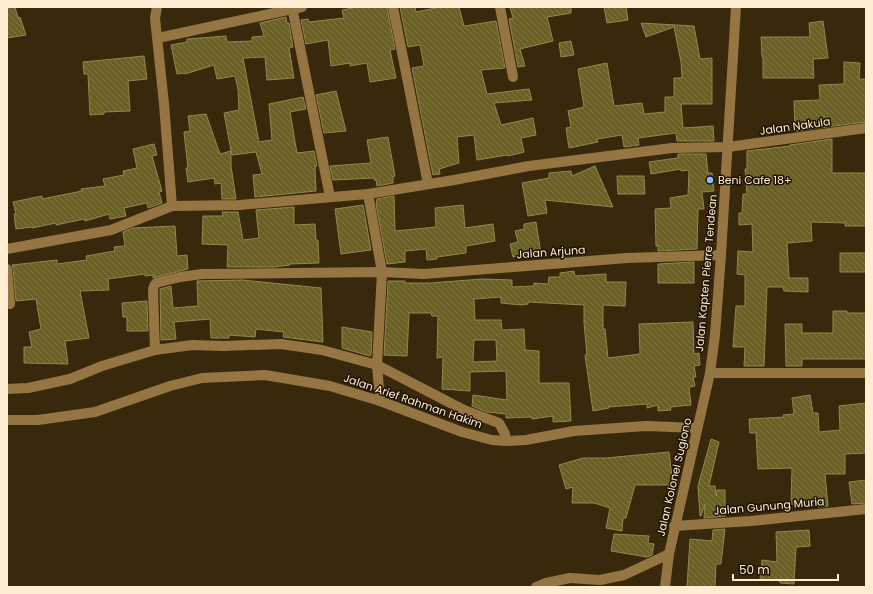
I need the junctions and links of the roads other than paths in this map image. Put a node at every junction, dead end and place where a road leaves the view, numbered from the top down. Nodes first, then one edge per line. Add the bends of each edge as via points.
1 (157, 7) edge
2 (392, 7) edge
3 (500, 7) edge
4 (736, 7) edge
5 (296, 8) edge
6 (158, 38) junction
7 (513, 77) dead end
8 (866, 128) edge
9 (728, 147) junction
10 (428, 184) junction
11 (368, 194) junction
12 (330, 196) junction
13 (172, 206) junction
14 (7, 249) edge
15 (721, 254) junction
16 (7, 269) edge
17 (382, 272) junction
18 (10, 304) dead end
19 (155, 350) junction
20 (377, 365) junction
21 (710, 373) junction
22 (866, 373) edge
23 (7, 389) edge
24 (380, 401) junction
25 (7, 420) edge
26 (697, 428) junction
27 (506, 441) junction
28 (866, 509) edge
29 (674, 526) junction
30 (668, 554) junction
31 (536, 587) edge
32 (665, 587) edge

1 - 6 street via 155,18
2 - 10 street
3 - 7 street
4 - 9 street, Jalan Kapten Pierre Tendean
5 - 6 street
5 - 12 street
6 - 13 street
8 - 9 street, Jalan Nakula
9 - 10 street, Jalan Nakula via 672,148 529,166
9 - 15 street, Jalan Kapten Pierre Tendean
10 - 11 street, Jalan Nakula
11 - 12 street, Jalan Nakula
11 - 17 street
12 - 13 street, Jalan Nakula via 239,205
13 - 14 street via 111,230
15 - 17 street, Jalan Arjuna via 627,258 424,274
15 - 21 street, Jalan Kapten Pierre Tendean
16 - 18 street
17 - 19 street, Jalan Arjuna via 202,274 156,283 153,290
17 - 20 street
19 - 20 street via 192,344 281,344 322,350
19 - 23 street via 70,379 28,388
20 - 24 street
20 - 27 street via 464,410 499,423
21 - 22 street
21 - 26 street, Jalan Kolonel Sugiono
24 - 25 street, Jalan Arief Rahman Hakim via 330,386 265,374 202,378 170,386 95,412 38,420
24 - 27 street, Jalan Arief Rahman Hakim via 462,432
26 - 27 street, Jalan Arief Rahman Hakim via 646,426 574,431
26 - 29 street, Jalan Kolonel Sugiono
28 - 29 street, Jalan Gunung Muria
29 - 30 street, Jalan Kolonel Sugiono
30 - 31 street via 624,575 600,580 570,578
30 - 32 street, Jalan Kolonel Sugiono

